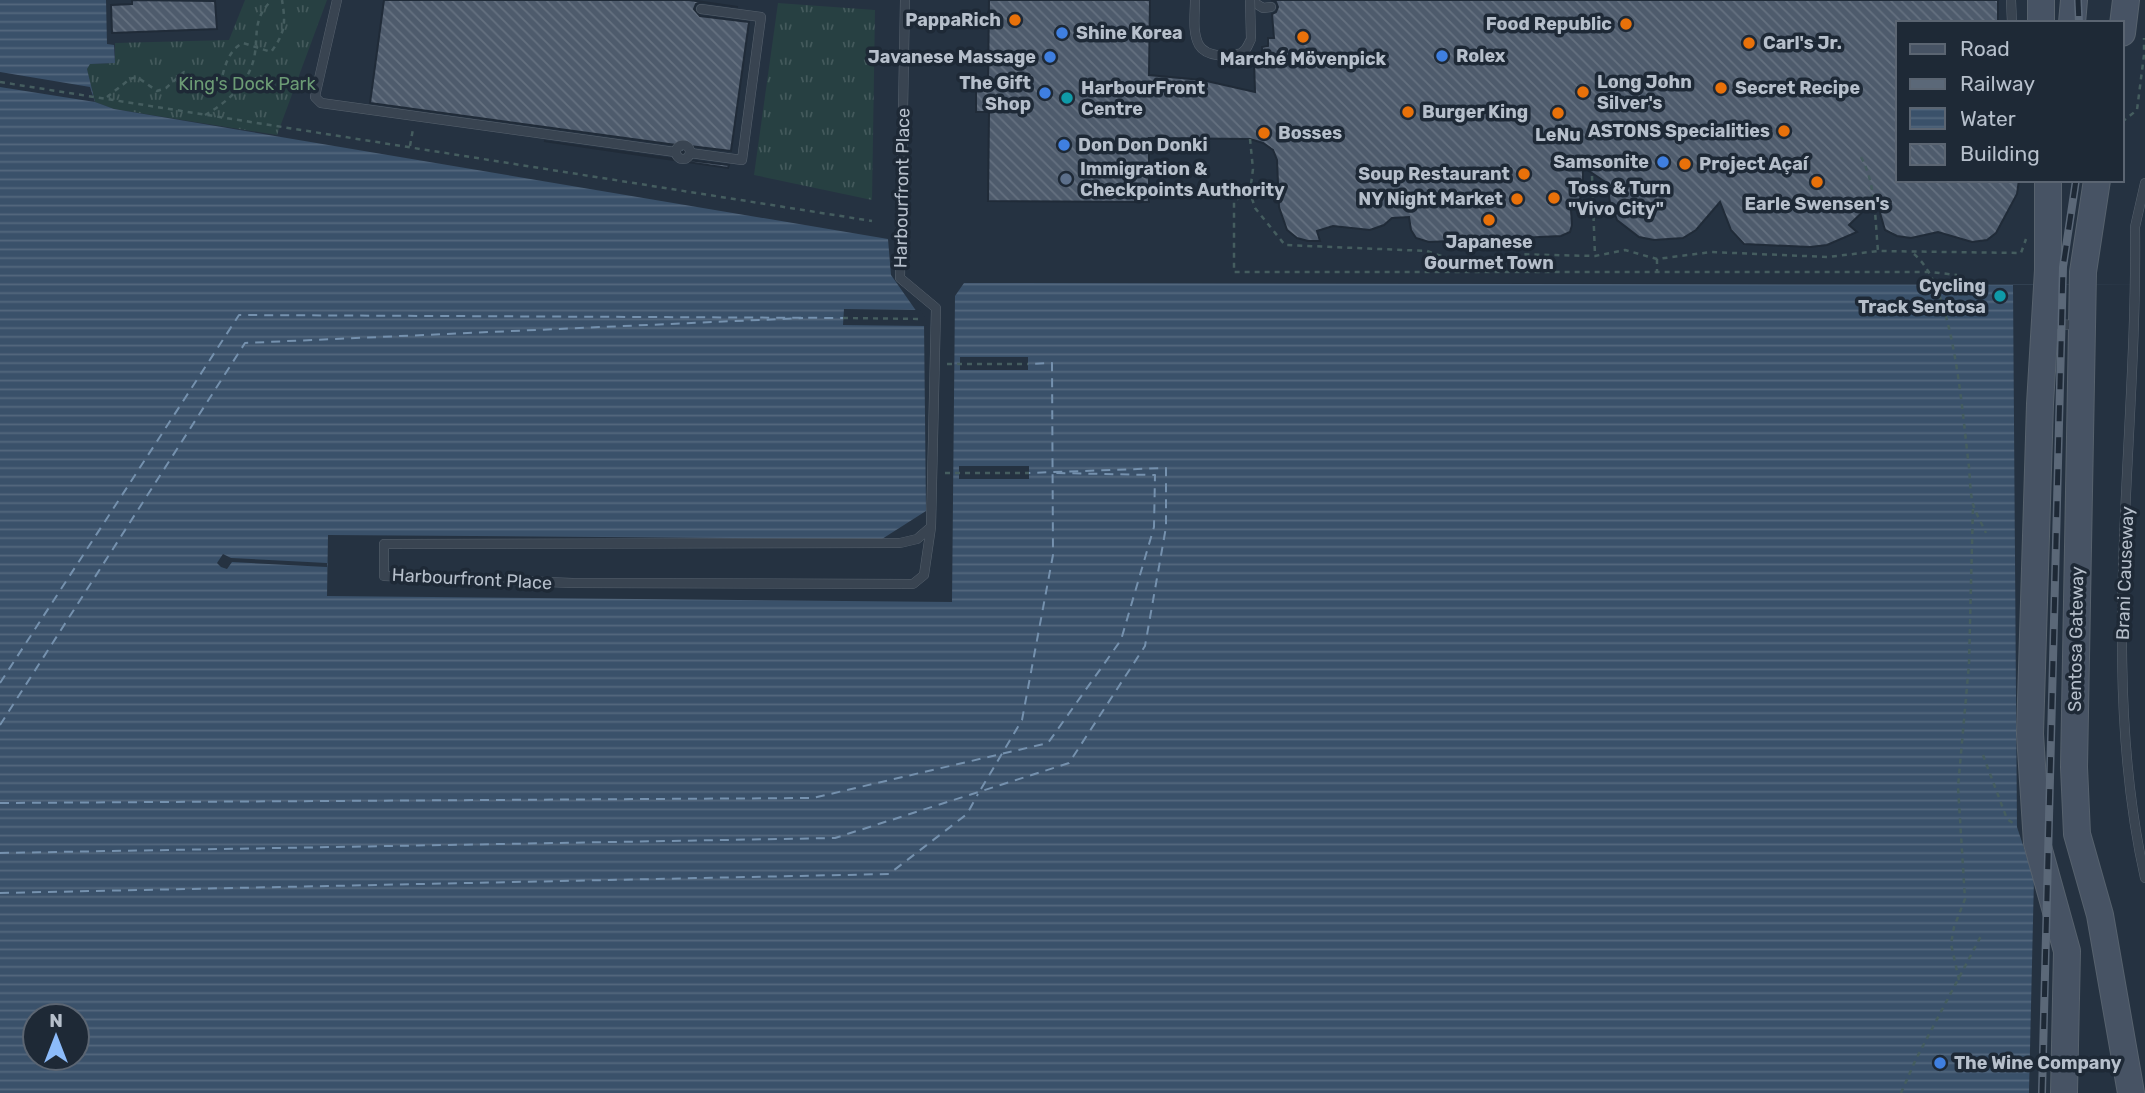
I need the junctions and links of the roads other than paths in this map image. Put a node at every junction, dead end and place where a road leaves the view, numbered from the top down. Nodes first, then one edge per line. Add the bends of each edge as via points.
1 (337, 0) edge
2 (905, 0) edge
3 (1195, 0) edge
4 (1250, 0) edge
5 (2011, 0) edge
6 (2041, 0) edge
7 (2074, 0) edge
8 (2126, 0) edge
9 (1271, 7) dead end
10 (701, 9) dead end
11 (2012, 21) edge
12 (2041, 21) edge
13 (2072, 21) edge
14 (2133, 32) edge
15 (2048, 182) edge
16 (2097, 182) edge
17 (2145, 183) edge
18 (2045, 324) junction
19 (2082, 325) junction
20 (931, 527) junction
21 (2145, 878) edge
22 (2064, 1093) edge
23 (2131, 1093) edge

1 - 10 lane via 316,92 321,103 676,152 682,159 690,153 742,160 761,17
2 - 20 lane, Harbourfront Place via 900,278 936,308
3 - 4 lane, bridge via 1196,39 1201,49 1210,54 1239,54 1251,39
4 - 9 lane
5 - 11 lane
6 - 12 main road
7 - 13 main road
8 - 14 main road
15 - 18 main road
16 - 19 main road, Sentosa Gateway via 2083,272
17 - 21 lane, Brani Causeway via 2135,227 2122,674 2126,758
18 - 19 lane
18 - 22 main road via 2030,734 2037,843 2067,951
19 - 23 main road, Sentosa Gateway via 2076,821 2100,915
20 - 20 lane, Harbourfront Place via 924,575 913,584 573,583 384,576 384,544 900,543 917,539

